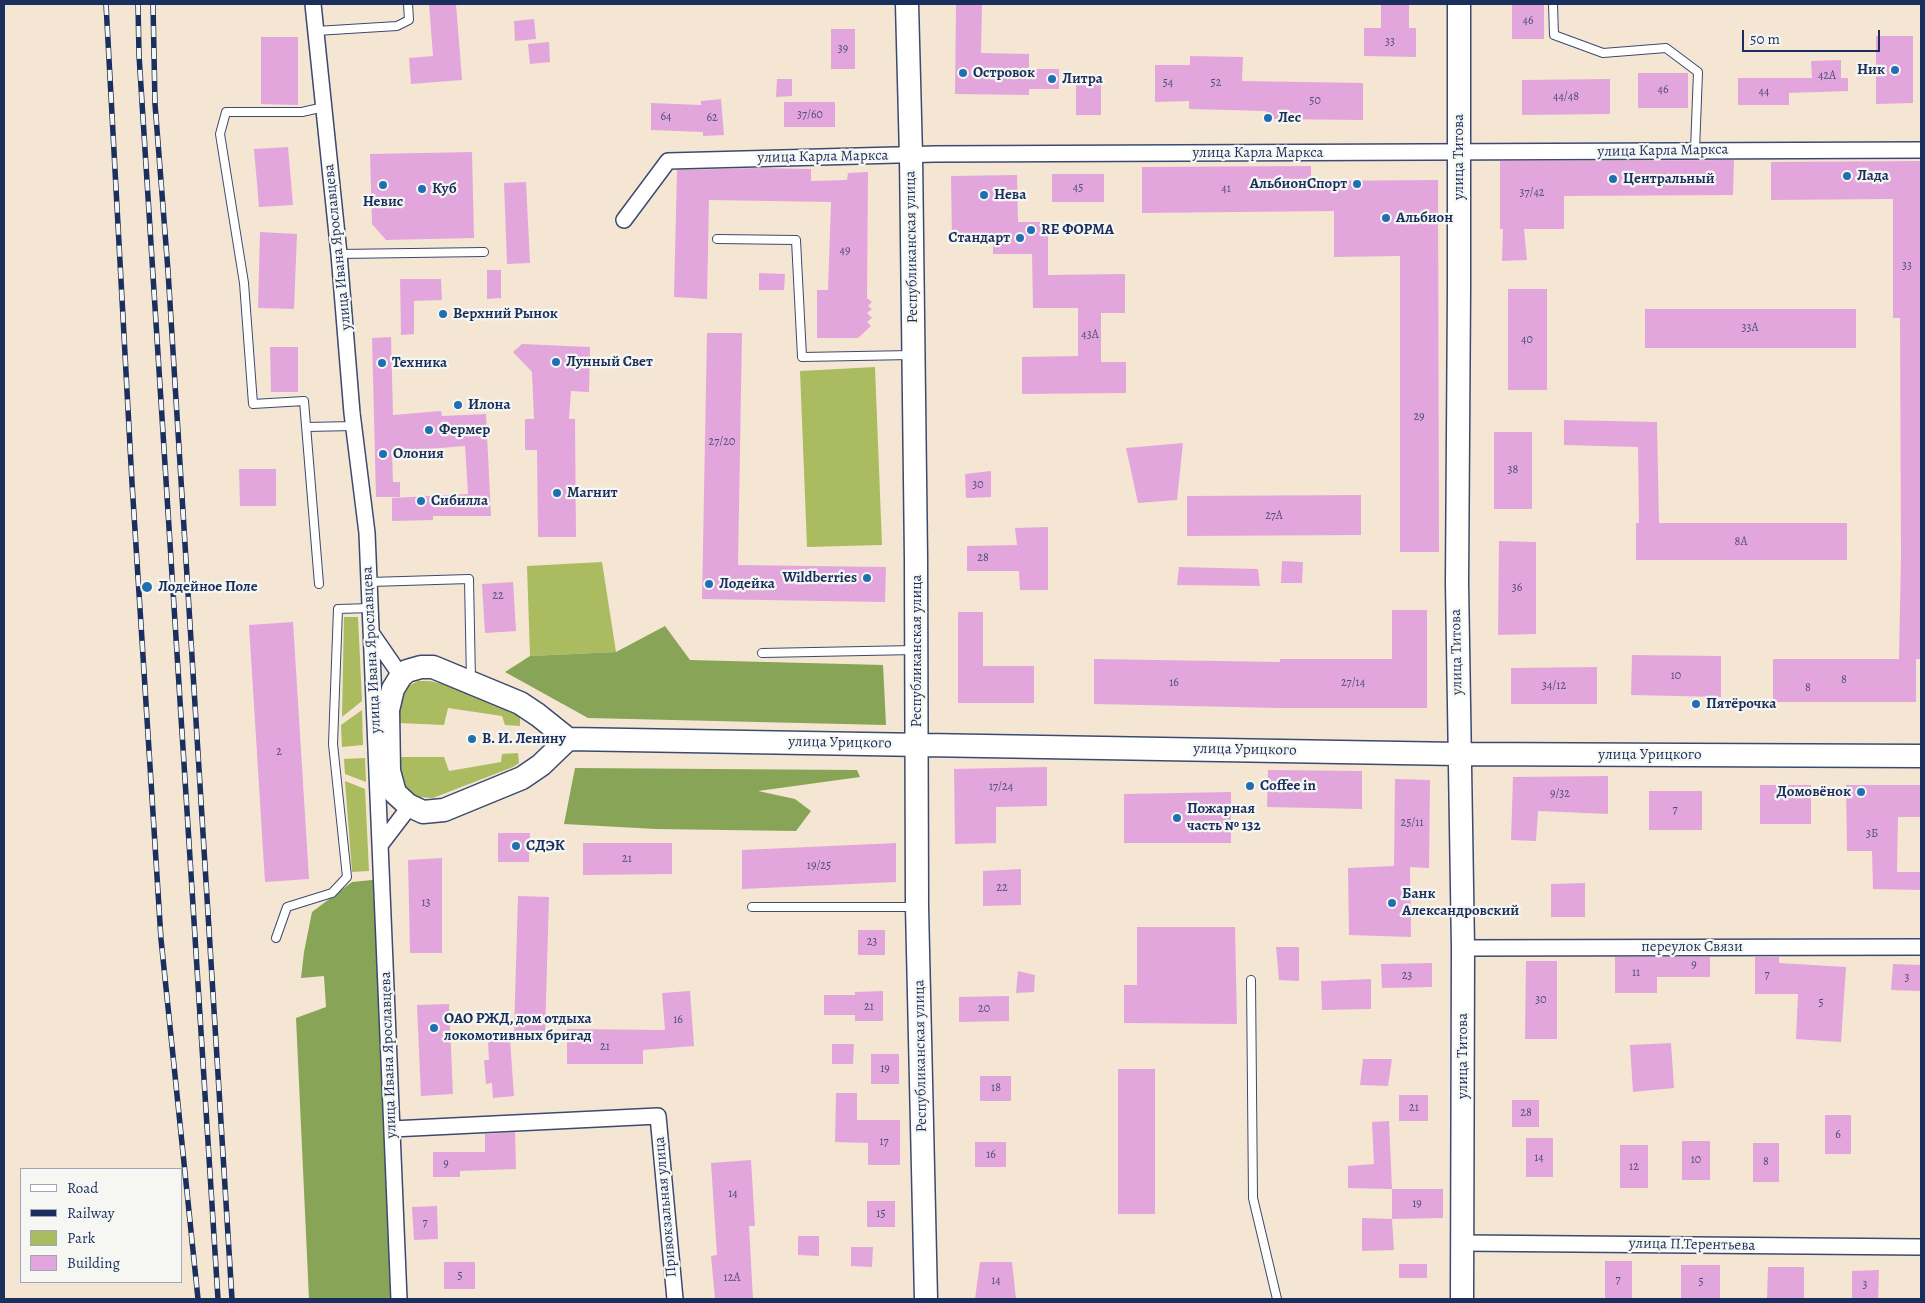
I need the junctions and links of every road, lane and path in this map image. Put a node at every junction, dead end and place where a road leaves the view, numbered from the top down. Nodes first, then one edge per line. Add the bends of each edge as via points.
1 (313, 4) edge
2 (408, 4) edge
3 (907, 4) edge
4 (1459, 4) edge
5 (1553, 4) edge
6 (316, 31) junction
7 (324, 107) junction
8 (1695, 150) junction
9 (1921, 150) edge
10 (1459, 152) junction
11 (911, 156) junction
12 (624, 220) dead end
13 (717, 239) dead end
14 (484, 252) dead end
15 (339, 254) junction
16 (914, 355) junction
17 (355, 426) junction
18 (306, 427) junction
19 (370, 582) junction
20 (319, 584) dead end
21 (371, 608) junction
22 (372, 633) junction
23 (917, 650) junction
24 (762, 654) dead end
25 (401, 676) junction
26 (470, 682) junction
27 (568, 739) junction
28 (917, 744) junction
29 (1458, 754) junction
30 (1921, 756) edge
31 (410, 806) junction
32 (380, 844) junction
33 (752, 907) dead end
34 (917, 907) junction
35 (276, 938) dead end
36 (1921, 947) edge
37 (1463, 948) junction
38 (1251, 980) dead end
39 (392, 1129) junction
40 (1463, 1243) junction
41 (1921, 1247) edge
42 (399, 1299) edge
43 (675, 1299) edge
44 (926, 1299) edge
45 (1277, 1299) edge
46 (1462, 1299) edge

1 - 6 street, улица Ивана Ярославцева
2 - 6 lane via 409,20 397,26
3 - 11 street, Республиканская улица
4 - 10 street, улица Титова
5 - 8 lane via 1554,35 1603,53 1666,48 1698,72
6 - 7 street, улица Ивана Ярославцева
7 - 15 street, улица Ивана Ярославцева
7 - 18 lane via 302,112 226,112 220,134 244,282 253,404 304,401
8 - 9 street, улица Карла Маркса
8 - 10 street, улица Карла Маркса
10 - 11 street, улица Карла Маркса
10 - 29 street, улица Титова
11 - 12 street, улица Карла Маркса via 668,161
11 - 16 street, Республиканская улица
13 - 16 lane via 796,240 802,357
14 - 15 lane
15 - 17 street, улица Ивана Ярославцева
16 - 23 street, Республиканская улица
17 - 18 lane
17 - 19 street, улица Ивана Ярославцева
18 - 20 lane
19 - 21 street, улица Ивана Ярославцева
19 - 26 lane via 469,579
21 - 22 street, улица Ивана Ярославцева
21 - 35 lane via 338,609 333,744 347,877 332,893 286,907
22 - 25 street
22 - 32 street, улица Ивана Ярославцева
23 - 24 lane
23 - 28 street, Республиканская улица
25 - 26 street via 407,670 433,667
25 - 31 street via 393,689 388,710 389,771 396,794
26 - 27 street via 520,703
27 - 28 street, улица Урицкого
27 - 31 street via 522,778 444,810 423,812
28 - 29 street, улица Урицкого
28 - 34 street, Республиканская улица
29 - 30 street, улица Урицкого
29 - 37 street, улица Титова
31 - 32 street
32 - 39 street, улица Ивана Ярославцева
33 - 34 lane
34 - 44 street, Республиканская улица
36 - 37 street, переулок Связи
37 - 40 street, улица Титова
38 - 45 lane via 1253,1198
39 - 42 street, улица Ивана Ярославцева
39 - 43 street, Привокзальная улица via 658,1116
40 - 41 street, улица П.Терентьева
40 - 46 street, улица Титова

